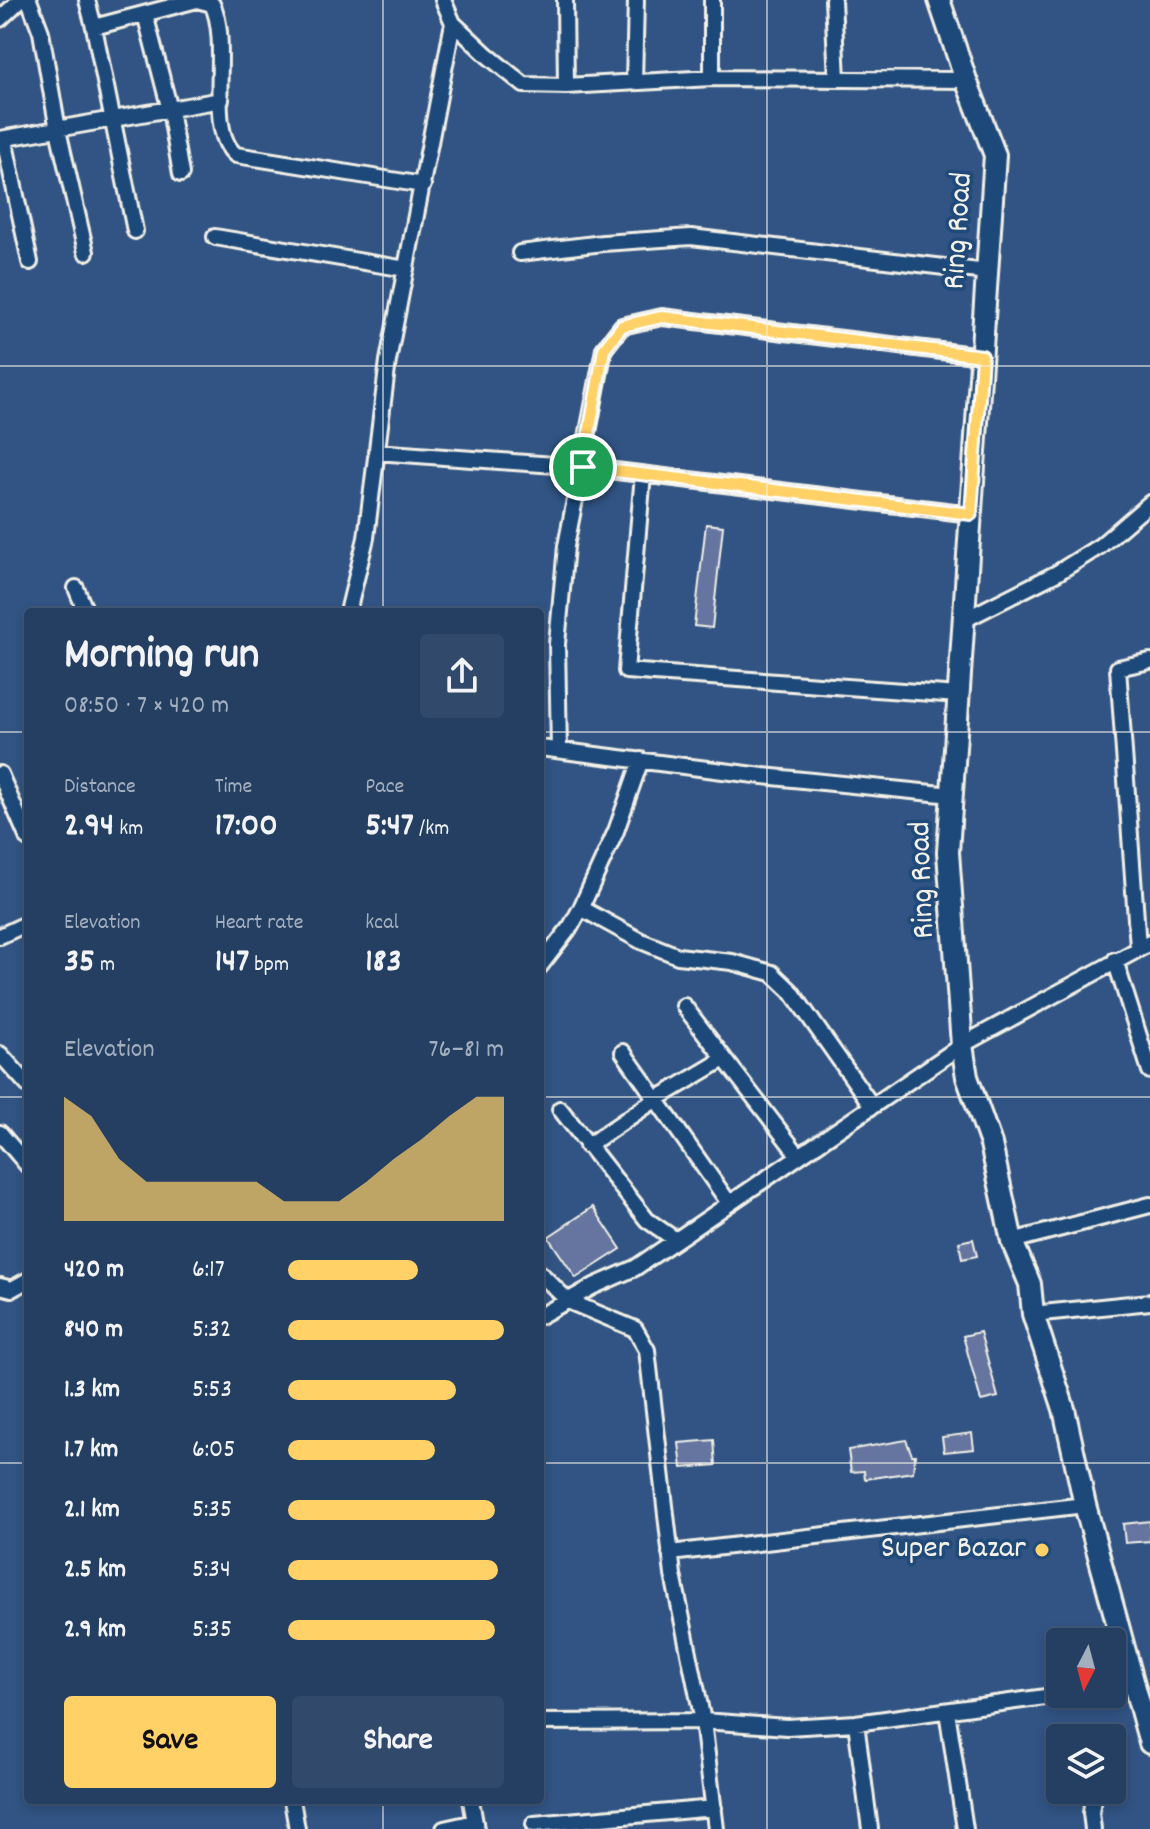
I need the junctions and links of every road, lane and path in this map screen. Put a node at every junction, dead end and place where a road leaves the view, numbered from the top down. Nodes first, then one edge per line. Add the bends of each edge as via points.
1 (20, 0) edge
2 (29, 0) edge
3 (87, 0) edge
4 (443, 0) edge
5 (565, 0) edge
6 (636, 0) edge
7 (712, 0) edge
8 (833, 0) edge
9 (939, 0) edge
10 (145, 14) junction
11 (0, 19) edge
12 (453, 23) junction
13 (94, 27) junction
14 (712, 78) junction
15 (837, 79) junction
16 (966, 80) junction
17 (634, 82) junction
18 (566, 86) junction
19 (221, 100) junction
20 (170, 110) junction
21 (112, 120) junction
22 (58, 130) junction
23 (2, 139) edge
24 (181, 174) dead end
25 (423, 185) junction
26 (135, 231) dead end
27 (215, 237) dead end
28 (86, 252) dead end
29 (520, 253) dead end
30 (30, 262) dead end
31 (406, 269) junction
32 (987, 272) junction
33 (982, 356) junction
34 (376, 452) junction
35 (583, 467) junction
36 (643, 474) junction
37 (1150, 503) edge
38 (971, 514) junction
39 (76, 588) dead end
40 (84, 608) edge
41 (349, 608) edge
42 (964, 620) junction
43 (1150, 661) edge
44 (959, 695) junction
45 (544, 748) edge
46 (559, 750) junction
47 (641, 760) junction
48 (0, 774) edge
49 (952, 795) junction
50 (24, 830) edge
51 (581, 908) junction
52 (24, 925) edge
53 (0, 936) edge
54 (1144, 945) edge
55 (1115, 960) junction
56 (544, 961) edge
57 (684, 1006) dead end
58 (962, 1045) junction
59 (623, 1052) dead end
60 (0, 1054) edge
61 (724, 1059) junction
62 (1150, 1071) edge
63 (24, 1081) edge
64 (655, 1100) junction
65 (872, 1106) junction
66 (560, 1109) dead end
67 (0, 1133) edge
68 (587, 1146) junction
69 (799, 1156) junction
70 (24, 1161) edge
71 (729, 1203) junction
72 (1150, 1205) edge
73 (676, 1240) junction
74 (1012, 1241) junction
75 (544, 1277) edge
76 (24, 1282) edge
77 (0, 1286) edge
78 (568, 1301) junction
79 (1150, 1302) edge
80 (544, 1314) edge
81 (1033, 1314) junction
82 (1085, 1505) junction
83 (670, 1553) junction
84 (1133, 1685) junction
85 (1126, 1686) edge
86 (1046, 1697) edge
87 (947, 1711) junction
88 (703, 1721) junction
89 (544, 1722) edge
90 (856, 1723) junction
91 (1150, 1743) edge
92 (293, 1804) edge
93 (472, 1804) edge
94 (1092, 1804) edge
95 (714, 1808) junction
96 (534, 1824) dead end
97 (476, 1825) edge
98 (297, 1829) edge
99 (444, 1829) edge
100 (716, 1829) edge
101 (870, 1829) edge
102 (965, 1829) edge
103 (1093, 1829) edge

1 - 11 street
2 - 22 street via 41,32
3 - 13 street
4 - 12 street
5 - 18 street
6 - 17 street
7 - 14 street
8 - 15 street
9 - 16 main road, Ring Road
10 - 13 street
10 - 19 street via 197,0 212,4 220,24
10 - 20 street
12 - 18 street via 524,85
12 - 25 street
13 - 21 street
14 - 15 street
14 - 17 street
15 - 16 street
16 - 32 main road, Ring Road via 995,155
17 - 18 street
19 - 20 street
19 - 25 street via 222,137 236,155
20 - 21 street
20 - 24 street
21 - 22 street
21 - 26 street
22 - 23 street
22 - 28 street
23 - 30 street
25 - 31 street
27 - 31 street
29 - 32 street via 691,237
31 - 34 street
32 - 33 main road, Ring Road
33 - 35 street via 662,317 622,326 604,349
33 - 38 main road, Ring Road
34 - 35 street
34 - 41 street via 366,538
35 - 36 street
35 - 46 street via 566,546 558,630
36 - 38 street
36 - 44 street via 626,671
37 - 42 street via 1100,546
38 - 42 main road, Ring Road
39 - 40 street
42 - 44 main road, Ring Road
43 - 54 street via 1118,668
44 - 49 main road, Ring Road
45 - 46 street
46 - 47 street
47 - 49 street
47 - 51 street
48 - 50 street
49 - 58 main road, Ring Road via 949,879
51 - 56 street
51 - 65 street via 678,956 772,973 791,991
52 - 53 street
54 - 55 street
55 - 58 street
55 - 62 street
57 - 61 street
58 - 65 street
58 - 74 main road, Ring Road
59 - 64 street
60 - 63 street
61 - 64 street
61 - 69 street
64 - 68 street
64 - 71 street
65 - 69 street
66 - 68 street
67 - 70 street
68 - 73 street via 647,1220
69 - 71 street
71 - 73 street
72 - 74 street
73 - 78 street via 635,1268
74 - 81 main road, Ring Road via 1030,1284
75 - 78 street
76 - 77 street via 12,1289
78 - 80 street
78 - 83 street via 635,1329 643,1339 652,1377
79 - 81 street
81 - 82 main road, Ring Road via 1064,1409
82 - 83 street
82 - 84 main road, Ring Road
83 - 88 street
84 - 85 street
84 - 91 main road, Ring Road
86 - 87 street
87 - 90 street
87 - 102 street
88 - 89 street
88 - 90 street via 787,1727
88 - 95 street
90 - 101 street
92 - 98 street
93 - 97 street
94 - 103 street
95 - 96 street
95 - 100 street
97 - 99 street

